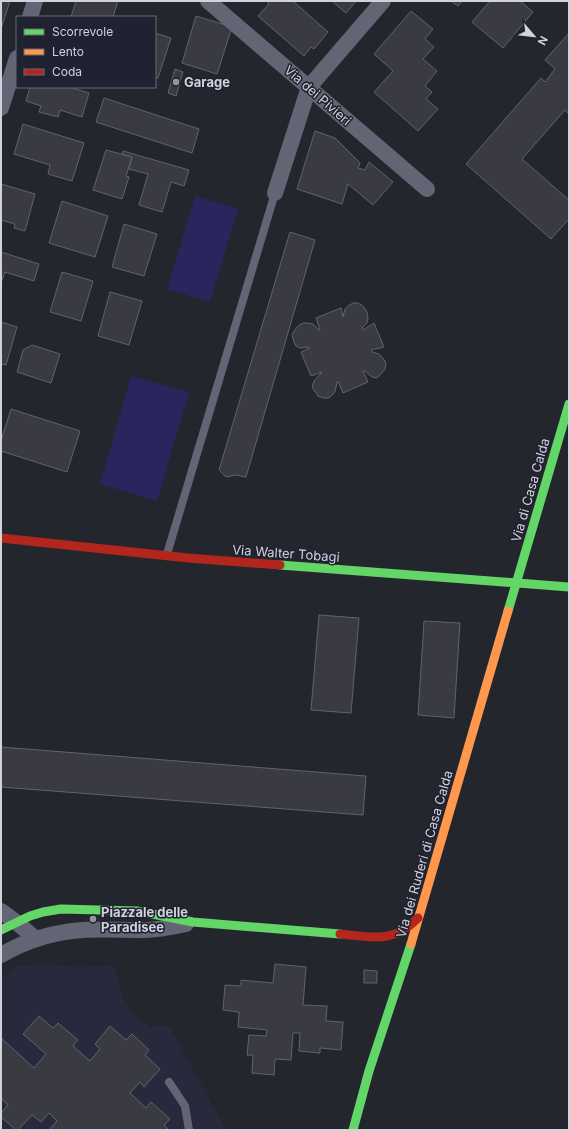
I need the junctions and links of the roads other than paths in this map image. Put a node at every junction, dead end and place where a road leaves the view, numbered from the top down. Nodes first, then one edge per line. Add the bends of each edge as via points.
1 (35, 1) edge
2 (208, 1) edge
3 (383, 1) edge
4 (30, 16) edge
5 (16, 61) edge
6 (309, 87) junction
7 (1, 108) edge
8 (427, 189) dead end
9 (274, 193) joint
10 (569, 404) edge
11 (1, 538) edge
12 (166, 556) junction
13 (516, 583) junction
14 (569, 587) edge
15 (1, 911) edge
16 (418, 918) junction
17 (16, 922) junction
18 (193, 922) junction
19 (1, 930) edge
20 (36, 939) junction
21 (1, 955) edge
22 (170, 1082) dead end
23 (189, 1130) edge
24 (353, 1130) edge

1 - 4 street
2 - 6 street, Via dei Pivieri
3 - 6 street
5 - 7 street
6 - 8 street, Via dei Pivieri
6 - 9 street
9 - 12 lane
10 - 13 street, Via di Casa Calda
11 - 12 street, Via Walter Tobagi
12 - 13 street, Via Walter Tobagi
13 - 14 street, Via Walter Tobagi
13 - 16 street, Via dei Ruderi di Casa Calda
15 - 17 street
16 - 18 street via 399,934 378,937
16 - 24 street, Via dei Ruderi di Casa Calda
17 - 18 street via 43,912 61,909 137,911
17 - 19 street
17 - 20 street
18 - 20 street via 151,930 68,931
20 - 21 street
22 - 23 lane via 185,1106

